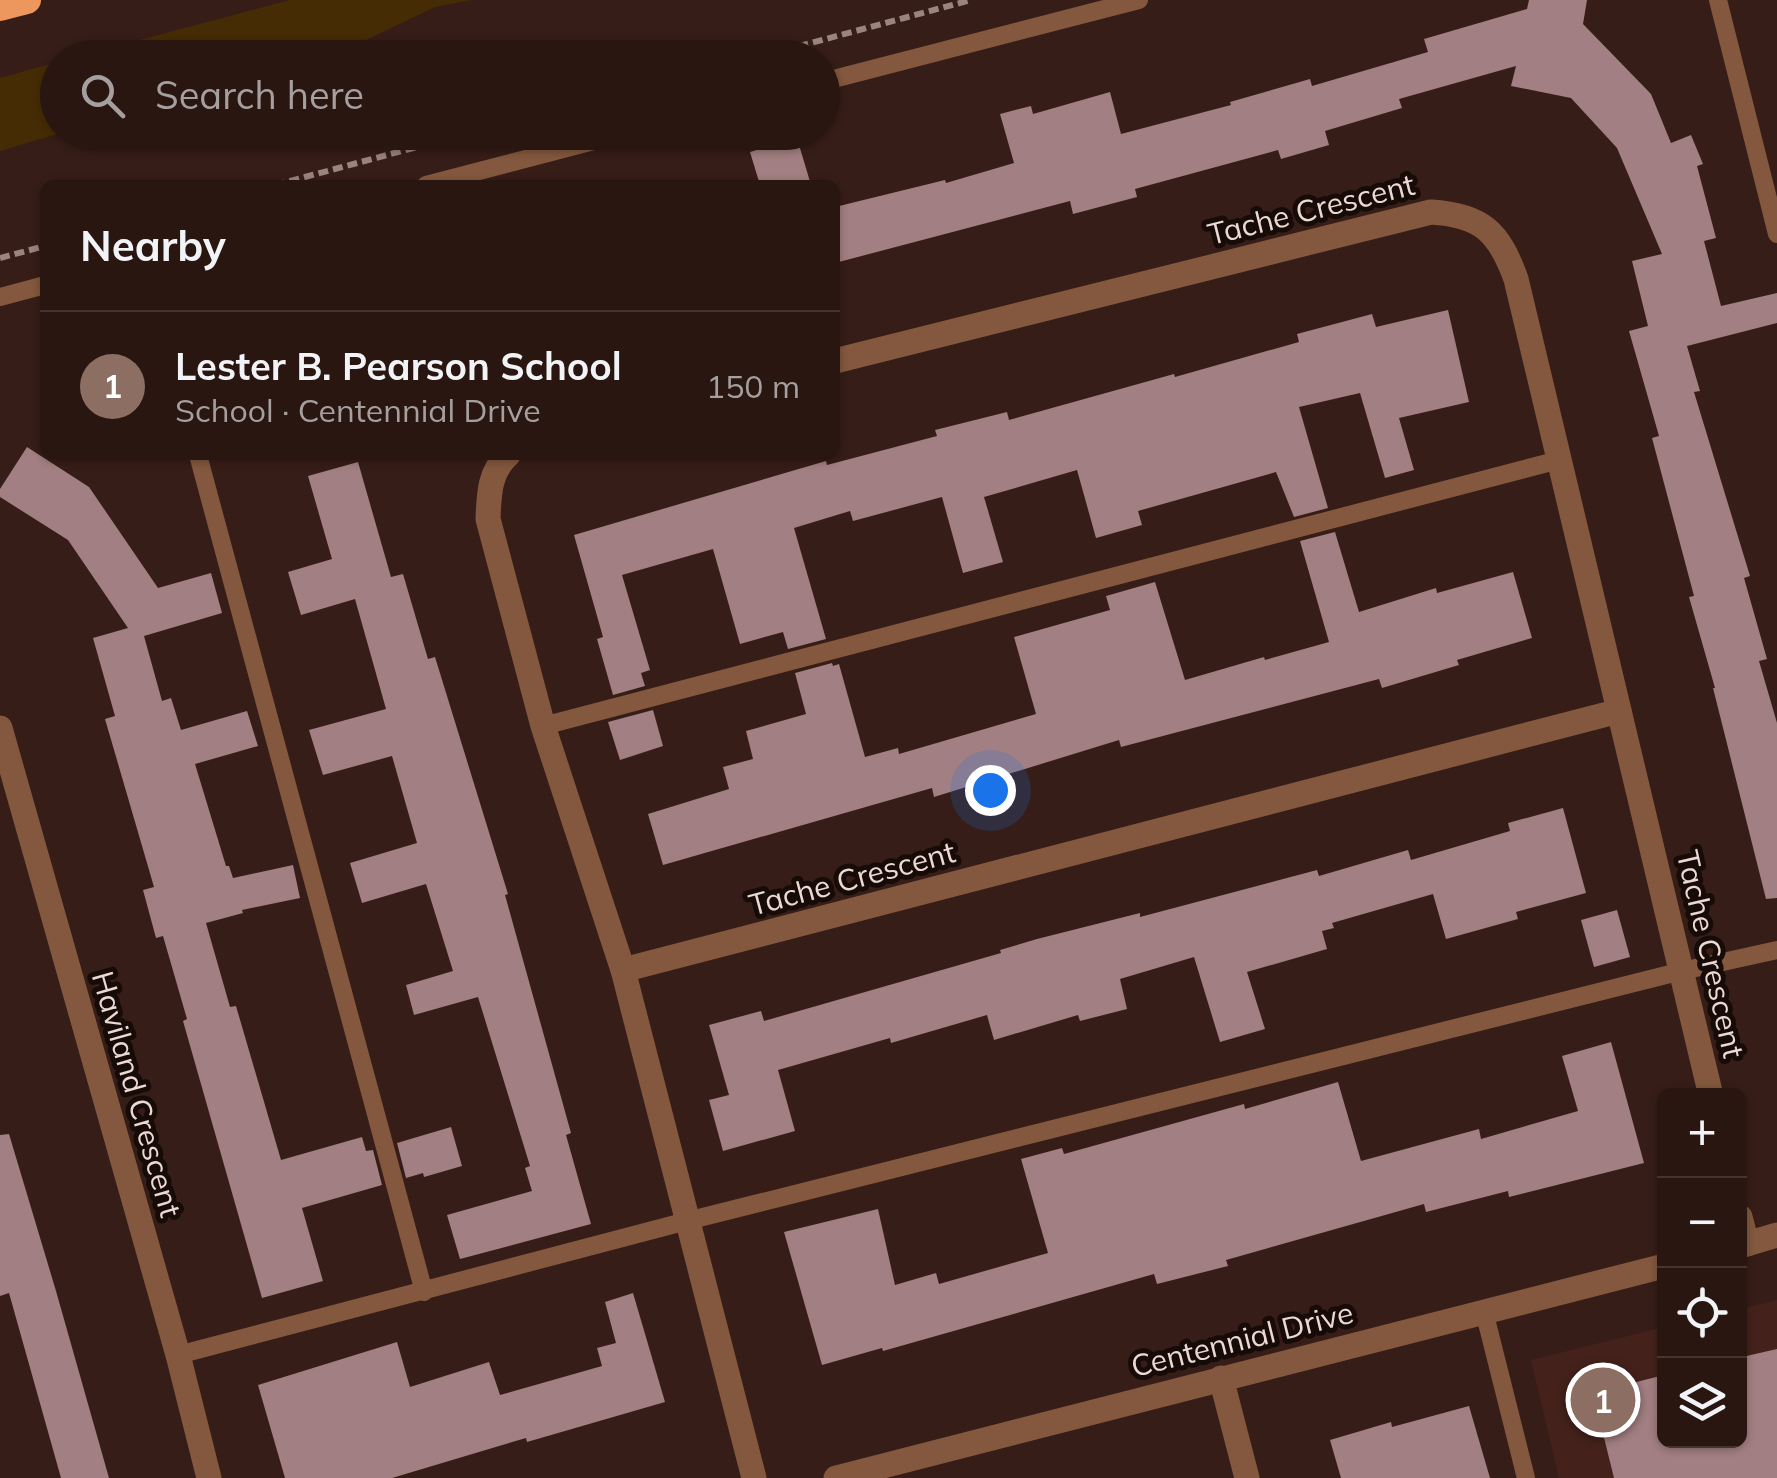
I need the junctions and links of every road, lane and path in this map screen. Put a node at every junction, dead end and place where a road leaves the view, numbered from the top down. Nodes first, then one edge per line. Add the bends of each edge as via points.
1 (27, 0) edge
2 (971, 0) edge
3 (1140, 0) edge
4 (1718, 0) edge
5 (0, 7) edge
6 (822, 40) edge
7 (840, 77) edge
8 (406, 150) edge
9 (559, 150) edge
10 (294, 180) edge
11 (445, 180) edge
12 (1777, 234) edge
13 (40, 247) edge
14 (0, 258) edge
15 (40, 286) edge
16 (0, 297) edge
17 (840, 360) edge
18 (199, 460) edge
19 (502, 460) edge
20 (1559, 460) junction
21 (1619, 711) junction
22 (543, 726) junction
23 (0, 728) edge
24 (1777, 950) edge
25 (623, 970) junction
26 (1682, 971) junction
27 (1709, 1088) edge
28 (687, 1221) junction
29 (1777, 1235) edge
30 (1747, 1244) edge
31 (1657, 1268) edge
32 (424, 1292) junction
33 (1484, 1311) junction
34 (178, 1355) junction
35 (1221, 1378) junction
36 (209, 1478) edge
37 (754, 1478) edge
38 (836, 1478) edge
39 (1247, 1478) edge
40 (1526, 1478) edge

1 - 5 highway
2 - 6 path
3 - 7 lane
4 - 12 lane
8 - 10 path
9 - 11 lane
13 - 14 path
15 - 16 lane
17 - 20 street, Tache Crescent via 1431,212 1460,214 1486,227 1506,250
18 - 32 lane
19 - 22 street via 489,489 488,519
20 - 21 street, Tache Crescent
20 - 22 lane
21 - 25 street, Tache Crescent
21 - 26 street, Tache Crescent
22 - 25 street
23 - 34 street, Haviland Crescent
24 - 26 lane
25 - 28 street
26 - 27 street, Tache Crescent
26 - 28 lane
28 - 32 lane
28 - 37 street
29 - 30 street
31 - 33 street, Centennial Drive
32 - 34 lane
33 - 35 street, Centennial Drive
33 - 40 lane
34 - 36 street, Haviland Crescent
35 - 38 street, Centennial Drive
35 - 39 street

